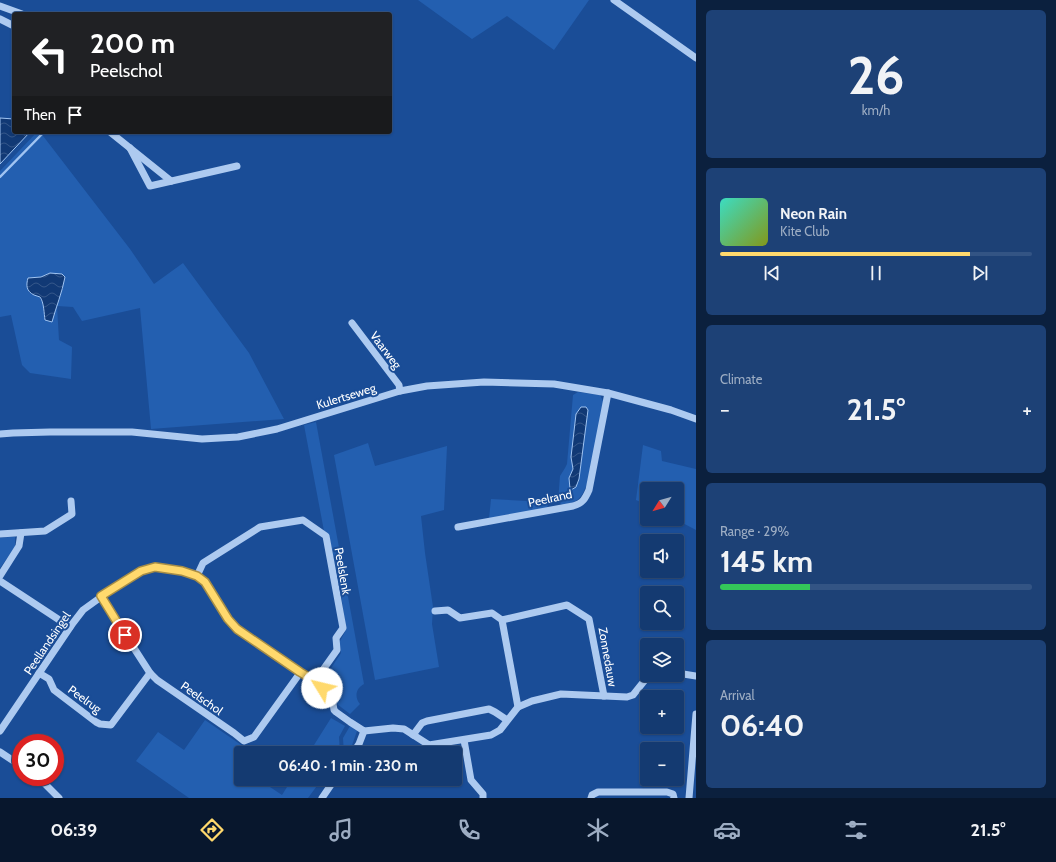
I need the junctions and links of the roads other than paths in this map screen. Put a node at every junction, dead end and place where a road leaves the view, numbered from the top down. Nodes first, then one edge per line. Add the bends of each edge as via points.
1 (614, 0) edge
2 (625, 3) edge
3 (3, 4) edge
4 (18, 12) edge
5 (0, 19) edge
6 (12, 25) edge
7 (696, 58) edge
8 (112, 134) edge
9 (130, 148) junction
10 (237, 166) dead end
11 (171, 182) junction
12 (352, 322) dead end
13 (400, 392) junction
14 (608, 393) junction
15 (696, 419) edge
16 (0, 434) edge
17 (71, 501) dead end
18 (458, 527) dead end
19 (21, 532) junction
20 (0, 534) edge
21 (0, 576) edge
22 (197, 576) junction
23 (0, 581) edge
24 (101, 596) junction
25 (435, 612) dead end
26 (502, 620) junction
27 (70, 627) junction
28 (300, 672) junction
29 (39, 673) junction
30 (150, 673) junction
31 (684, 674) edge
32 (696, 676) edge
33 (315, 681) junction
34 (643, 682) edge
35 (604, 696) junction
36 (518, 707) junction
37 (696, 714) edge
38 (507, 720) junction
39 (364, 731) junction
40 (0, 732) edge
41 (413, 735) junction
42 (464, 740) junction
43 (358, 746) edge
44 (0, 752) edge
45 (12, 760) edge
46 (693, 784) edge
47 (47, 786) edge
48 (330, 786) edge
49 (59, 798) edge
50 (322, 798) edge
51 (484, 798) edge
52 (591, 798) edge
53 (674, 798) edge
54 (689, 798) edge

1 - 2 street
2 - 7 street
3 - 4 street
5 - 6 street
8 - 9 street
9 - 11 street
9 - 11 street via 150,186
10 - 11 street
12 - 13 street, Vaarweg via 399,385
13 - 14 street, Kulertseweg via 427,386 484,382 554,384
13 - 16 street, Kulertseweg via 277,429 238,437 202,439 132,432
14 - 15 street, Kulertseweg
14 - 18 street, Peelrand via 589,490 585,499 573,506
17 - 19 street via 72,514 45,531
19 - 20 street
19 - 21 street via 19,546
22 - 24 street, Peellandsingel via 155,567 141,571
22 - 28 street via 205,582 237,629
22 - 33 street, Peelslenk via 203,563 260,527 303,520 326,536 343,628 336,638 337,650
23 - 27 street
24 - 27 street, Peellandsingel via 83,610
24 - 30 street, Peelschol
25 - 26 street via 448,610 460,618 492,613
26 - 35 street, Zonnedauw via 567,605 590,619
26 - 36 street
27 - 29 street, Peellandsingel
28 - 30 street, Peelschol via 254,737 244,741
28 - 33 street
29 - 30 street, Peelrug via 49,679 54,690 96,722 111,724
29 - 40 street, Peellandsingel
31 - 32 street
33 - 39 street via 332,698 334,710
34 - 35 street via 633,695
35 - 36 street via 561,694
36 - 38 street
37 - 46 street
38 - 41 street via 489,709 427,720 422,722
38 - 42 street via 500,730 490,735
39 - 41 street via 393,728 404,729
39 - 43 street
41 - 42 street via 429,745
42 - 51 street via 471,780
44 - 45 street
46 - 54 street
47 - 49 street
48 - 50 street
52 - 53 street via 598,792 666,792 673,794

